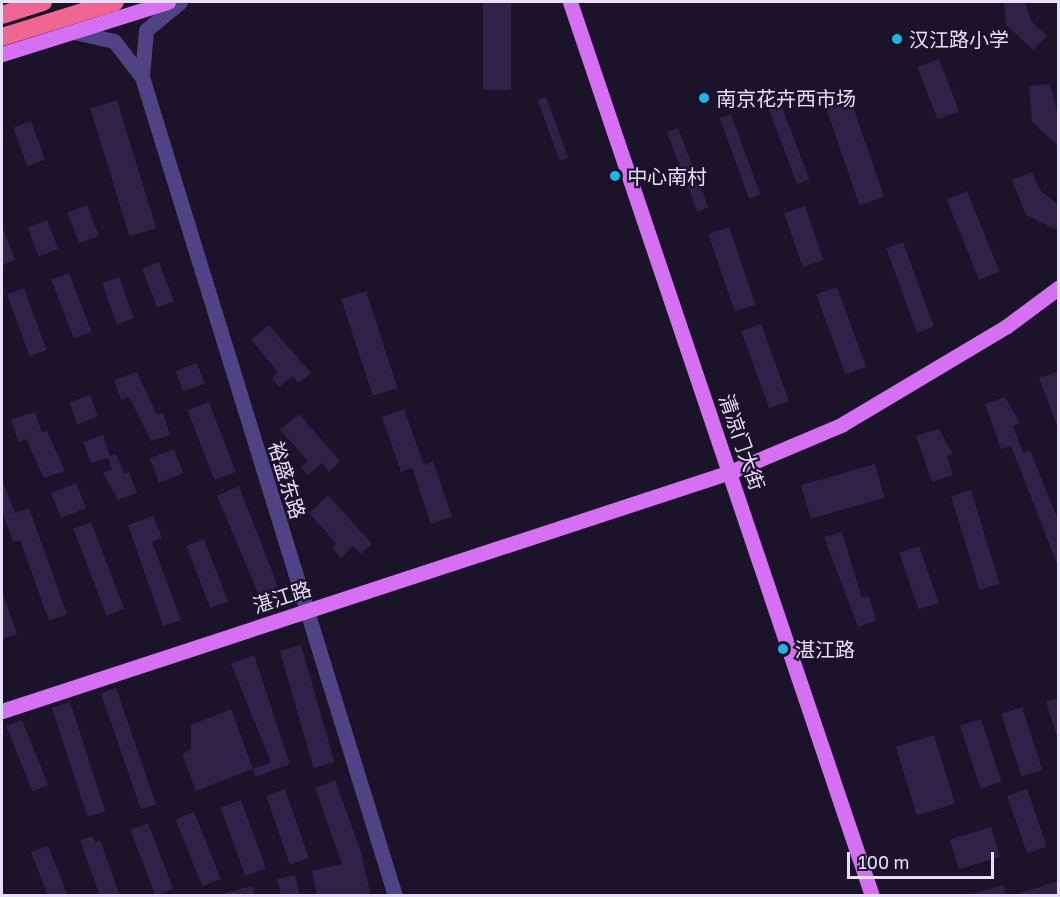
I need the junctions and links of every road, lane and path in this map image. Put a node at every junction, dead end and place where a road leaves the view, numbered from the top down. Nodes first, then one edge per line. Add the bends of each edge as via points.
1 (43, 2) edge
2 (115, 2) edge
3 (168, 2) edge
4 (180, 2) edge
5 (570, 2) edge
6 (2, 15) edge
7 (74, 32) junction
8 (2, 37) edge
9 (2, 54) edge
10 (142, 76) junction
11 (1059, 288) edge
12 (730, 472) junction
13 (305, 611) junction
14 (2, 711) edge
15 (395, 896) edge
16 (872, 896) edge

1 - 6 highway
2 - 8 highway
3 - 7 main road
4 - 10 street, 裕盛东路 via 146,30
5 - 12 main road, 清凉门大街
7 - 9 main road
7 - 10 street, 裕盛东路 via 114,40
10 - 13 street, 裕盛东路
11 - 12 main road, 湛江路 via 1007,326 841,425
12 - 13 main road, 湛江路
12 - 16 main road, 清凉门大街
13 - 14 main road, 湛江路
13 - 15 street, 裕盛东路

